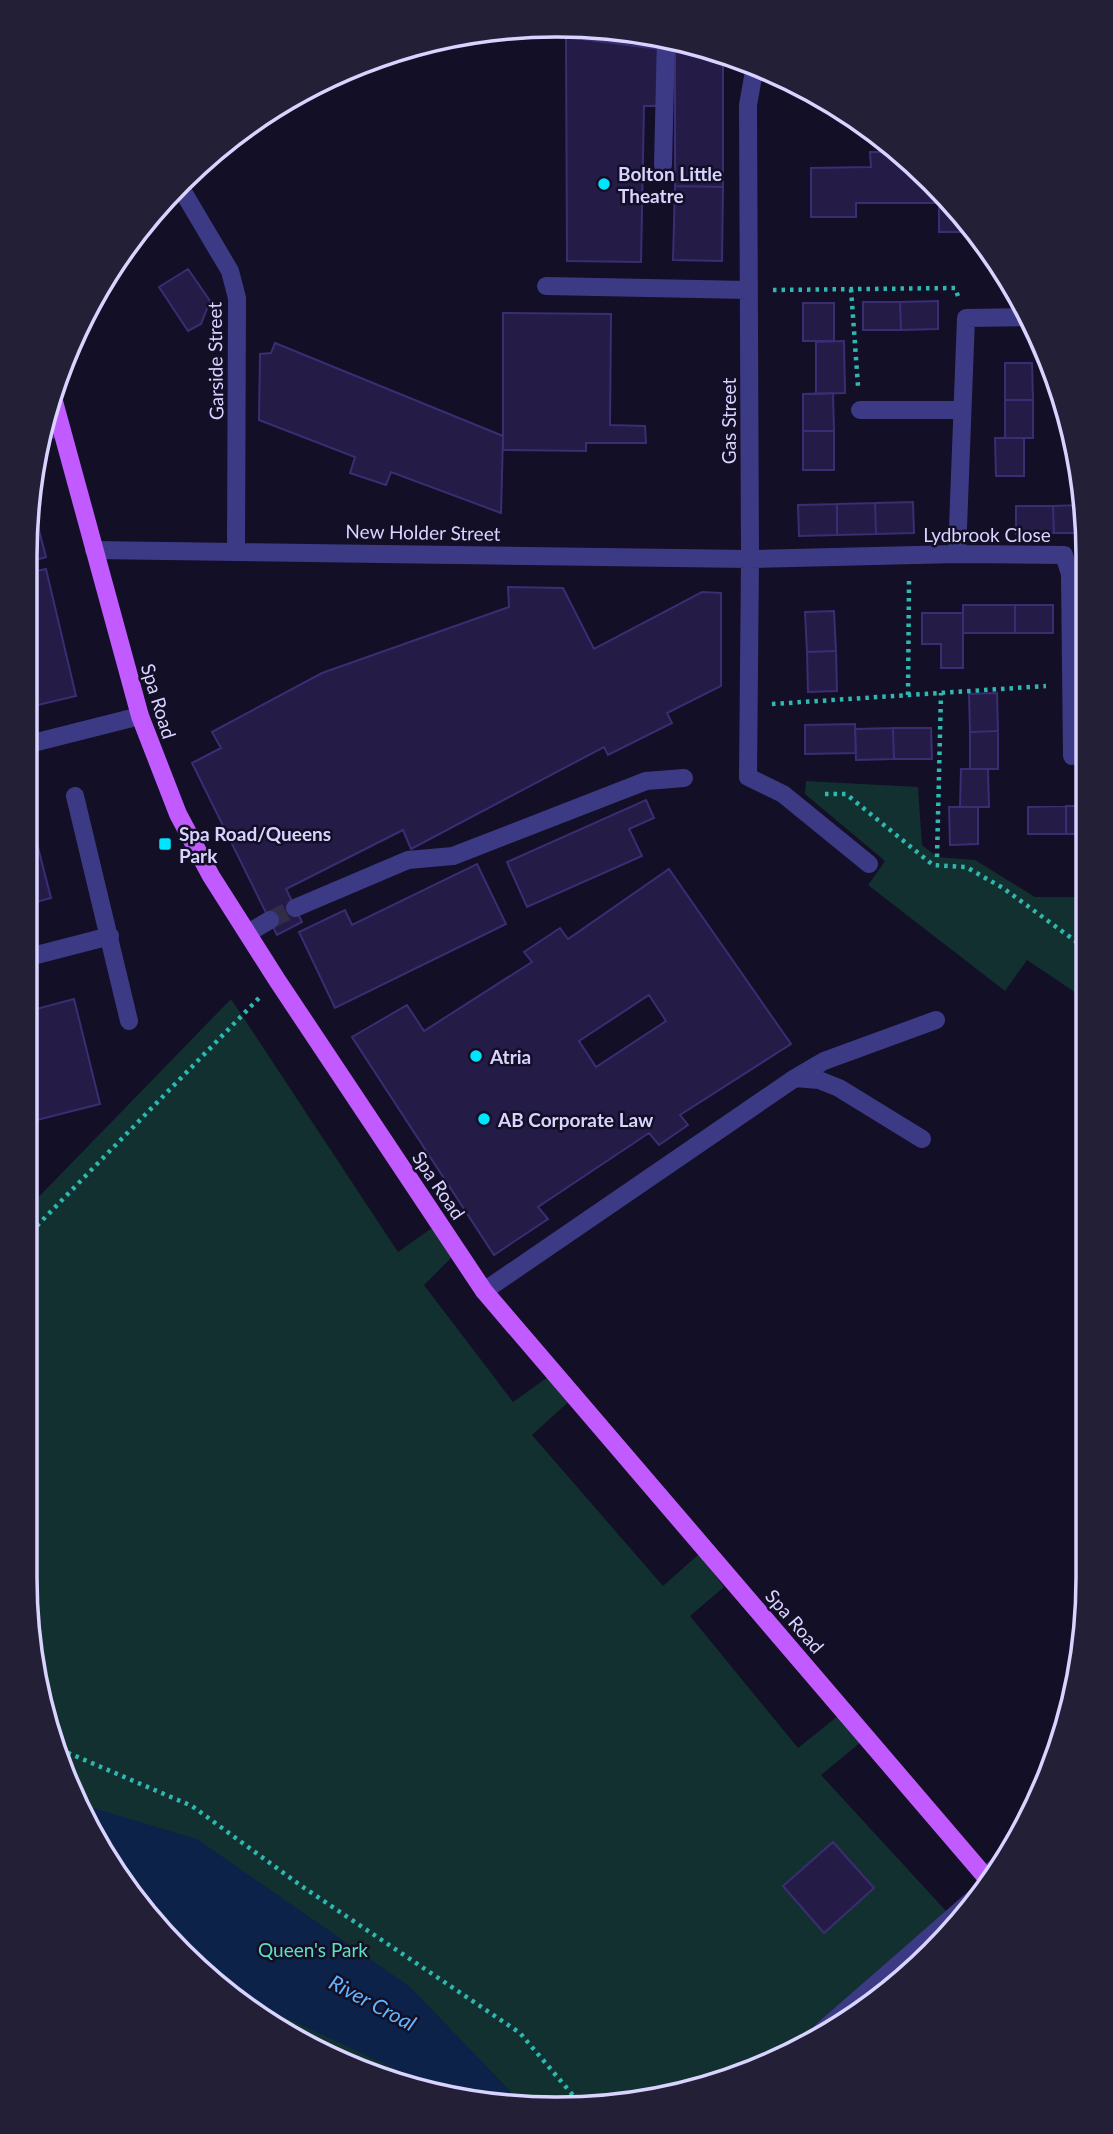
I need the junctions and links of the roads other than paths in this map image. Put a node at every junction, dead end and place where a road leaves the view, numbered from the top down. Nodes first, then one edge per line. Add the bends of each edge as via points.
1 (666, 49) edge
2 (754, 76) edge
3 (663, 165) dead end
4 (184, 194) edge
5 (546, 286) dead end
6 (748, 290) junction
7 (1018, 317) edge
8 (860, 410) road end
9 (962, 410) junction
10 (57, 412) edge
11 (61, 428) junction
12 (52, 430) edge
13 (94, 550) junction
14 (236, 550) junction
15 (957, 554) junction
16 (750, 559) junction
17 (140, 716) junction
18 (37, 742) edge
19 (1073, 756) dead end
20 (684, 778) dead end
21 (75, 796) dead end
22 (869, 864) dead end
23 (295, 908) tunnel mouth
24 (270, 920) tunnel mouth
25 (247, 933) junction
26 (110, 936) junction
27 (37, 955) edge
28 (936, 1020) dead end
29 (129, 1021) dead end
30 (795, 1078) junction
31 (922, 1139) dead end
32 (484, 1291) junction
33 (983, 1875) edge
34 (954, 1912) edge
35 (846, 2009) edge

1 - 3 street
2 - 6 street, Gas Street via 748,105
4 - 14 street, Garside Street via 230,271 237,298
5 - 6 street
6 - 16 street, Gas Street
7 - 9 street via 966,318
8 - 9 street
9 - 15 street
10 - 11 main road, Spa Road
11 - 12 street
11 - 13 main road, Spa Road
13 - 14 street, New Holder Street
13 - 17 main road, Spa Road
14 - 16 street, New Holder Street
15 - 16 street, Lydbrook Close
15 - 19 street, Lydbrook Close via 1065,555 1070,574
16 - 22 street, Gas Street via 748,777 783,794
17 - 18 street
17 - 25 main road, Spa Road via 178,814
20 - 23 street via 646,781 453,856 408,860
21 - 26 street
24 - 25 street
25 - 32 main road, Spa Road
26 - 27 street
26 - 29 street
28 - 30 street via 824,1061
30 - 31 street via 820,1080 839,1088
30 - 32 street
32 - 33 main road, Spa Road
34 - 35 street

